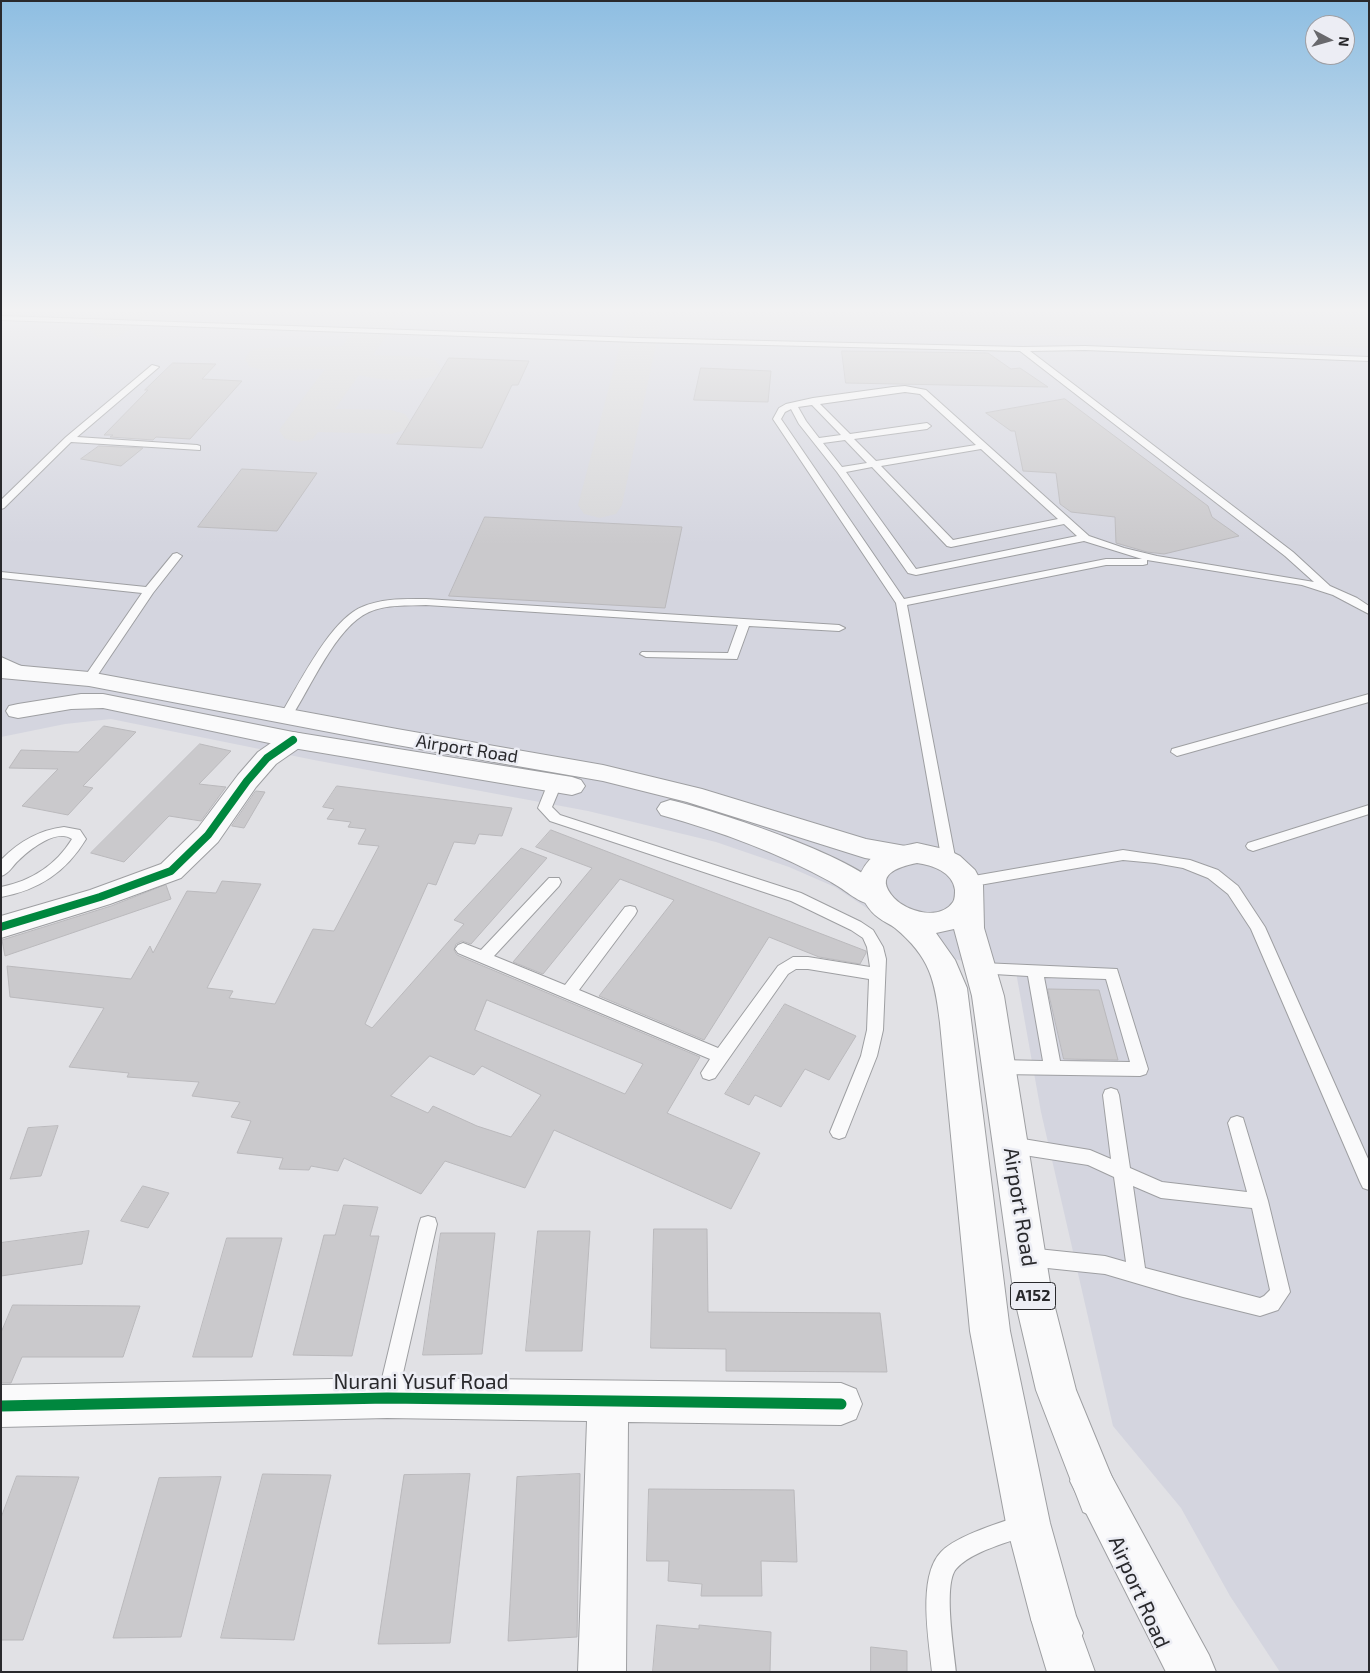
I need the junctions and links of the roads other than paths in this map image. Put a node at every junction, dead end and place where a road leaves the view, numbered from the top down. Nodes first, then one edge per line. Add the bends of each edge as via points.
1 (128, 389) edge
2 (905, 389) edge
3 (906, 389) edge
4 (1074, 389) edge
5 (813, 401) junction
6 (793, 405) junction
7 (928, 426) dead end
8 (848, 437) junction
9 (69, 438) junction
10 (817, 441) junction
11 (984, 446) junction
12 (197, 448) dead end
13 (875, 464) junction
14 (840, 470) junction
15 (1, 506) edge
16 (1065, 521) junction
17 (1086, 538) junction
18 (176, 556) dead end
19 (1186, 565) junction
20 (1, 575) edge
21 (1328, 588) junction
22 (149, 591) junction
23 (900, 603) junction
24 (1369, 610) edge
25 (744, 623) junction
26 (839, 628) dead end
27 (646, 654) dead end
28 (1, 660) edge
29 (1, 671) edge
30 (26, 672) junction
31 (89, 679) junction
32 (1369, 698) edge
33 (9, 714) edge
34 (290, 728) junction
35 (1177, 752) dead end
36 (555, 783) junction
37 (1369, 809) edge
38 (1253, 846) dead end
39 (901, 854) junction
40 (1, 871) edge
41 (962, 881) junction
42 (554, 882) dead end
43 (1, 892) edge
44 (875, 896) junction
45 (630, 911) dead end
46 (904, 919) junction
47 (1, 927) edge
48 (463, 949) dead end
49 (484, 958) junction
50 (982, 969) junction
51 (1034, 971) junction
52 (878, 974) junction
53 (568, 993) junction
54 (720, 1056) junction
55 (999, 1067) junction
56 (1053, 1068) junction
57 (708, 1073) dead end
58 (1111, 1095) dead end
59 (1238, 1123) dead end
60 (839, 1132) dead end
61 (1010, 1145) junction
62 (1123, 1172) junction
63 (1369, 1182) edge
64 (1259, 1201) junction
65 (428, 1224) dead end
66 (1027, 1257) junction
67 (1137, 1275) junction
68 (387, 1398) junction
69 (608, 1400) junction
70 (841, 1404) dead end
71 (1, 1406) edge
72 (1092, 1481) junction
73 (1028, 1523) junction
74 (1054, 1619) junction
75 (602, 1672) edge
76 (944, 1672) edge
77 (1071, 1672) edge
78 (1076, 1672) edge
79 (1176, 1672) edge
80 (1192, 1672) edge

1 - 9 lane
2 - 5 lane
3 - 11 lane via 923,392
4 - 21 lane via 1289,554
5 - 6 lane
5 - 8 lane
6 - 10 lane
6 - 23 lane via 782,410 777,419
7 - 8 lane
8 - 10 lane
8 - 13 lane
9 - 12 lane
9 - 15 lane
10 - 14 lane
11 - 13 lane
11 - 16 lane
13 - 14 lane
13 - 16 lane via 951,544
14 - 17 lane via 912,571
16 - 17 lane
17 - 19 lane via 1118,550
18 - 22 lane
19 - 21 lane
19 - 23 lane via 1106,562
20 - 22 lane
21 - 24 lane via 1356,600
22 - 31 lane
23 - 41 lane
25 - 26 lane
25 - 27 lane via 733,657
25 - 34 lane via 426,602 381,605 358,613 340,630
28 - 30 lane
29 - 30 main road, Airport Road
30 - 31 main road, Airport Road
30 - 33 main road via 37,679 40,686 36,696
31 - 34 main road, Airport Road
32 - 35 lane
33 - 34 main road, Airport Road via 84,700
34 - 36 main road, Airport Road
34 - 39 main road, Airport Road via 603,773 693,795 865,848
34 - 47 main road via 208,835 171,871
36 - 44 main road, Airport Road via 691,814 811,858
36 - 52 lane via 545,808 555,818 796,897 868,934 875,947
37 - 38 lane
39 - 41 main road via 917,852 934,856
39 - 44 main road via 877,866 872,877
40 - 43 lane via 40,836 66,831 75,833 79,839 73,851 38,880 18,890
41 - 46 main road via 967,906 957,916 928,924
41 - 50 main road, Airport Road / A152 via 969,928
41 - 63 lane via 1123,855 1185,863 1213,874 1233,890 1258,927
42 - 49 lane
44 - 46 main road via 880,905
45 - 53 lane
46 - 73 main road, A152 via 926,940 948,978 956,1023 990,1331
48 - 49 lane
49 - 53 lane
50 - 51 lane
50 - 55 main road, Airport Road / A152
51 - 56 lane
51 - 56 lane via 1112,974 1140,1069
52 - 54 lane via 793,963 783,970
52 - 60 lane via 875,1030 869,1056
53 - 54 lane
54 - 57 lane
55 - 56 lane
55 - 61 main road, Airport Road / A152
58 - 62 lane
59 - 64 lane
61 - 62 lane via 1090,1158
61 - 66 main road, Airport Road / A152
62 - 64 lane via 1161,1190
62 - 67 lane
64 - 67 lane via 1280,1292 1271,1302 1260,1306
65 - 68 lane
66 - 67 lane via 1105,1265
66 - 72 main road, Airport Road / A152 via 1056,1390
68 - 69 main road, Nurani Yusuf Road
68 - 71 main road, Nurani Yusuf Road
69 - 70 main road, Nurani Yusuf Road
69 - 75 main road
72 - 79 main road, Airport Road / A152 via 1132,1581
72 - 80 main road
73 - 74 main road, A152
73 - 76 lane via 970,1547 948,1561 941,1580 938,1604
74 - 77 main road
74 - 78 main road, A152

